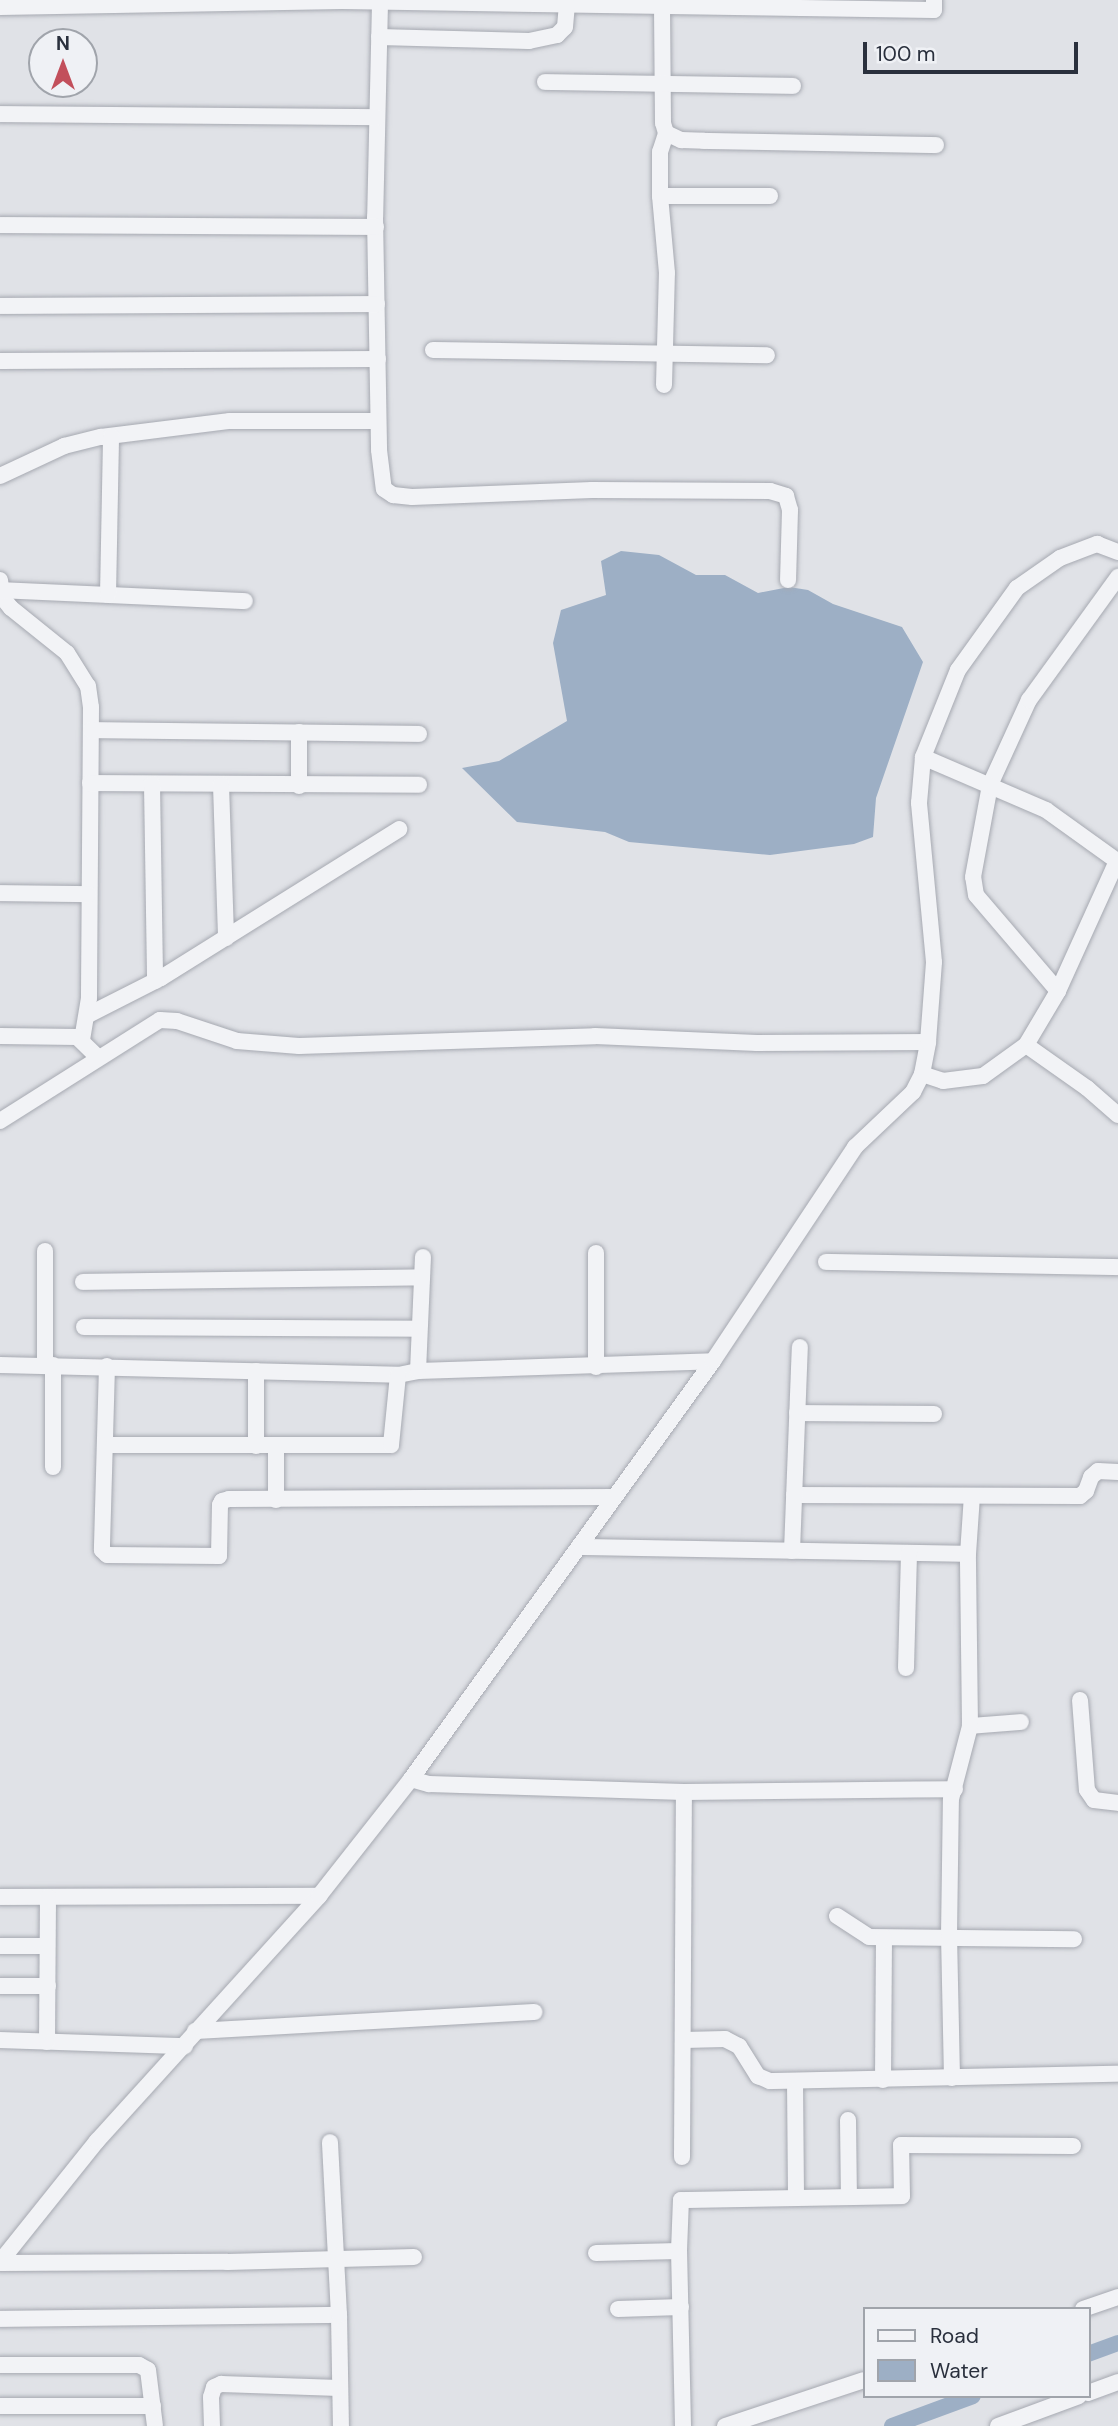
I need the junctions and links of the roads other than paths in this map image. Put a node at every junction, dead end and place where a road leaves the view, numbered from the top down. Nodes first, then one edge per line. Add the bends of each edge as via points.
1 (934, 0) edge
2 (380, 3) junction
3 (24, 4) edge
4 (567, 4) junction
5 (670, 4) edge
6 (0, 7) edge
7 (379, 37) junction
8 (545, 82) dead end
9 (663, 84) junction
10 (793, 86) dead end
11 (0, 114) edge
12 (377, 117) junction
13 (666, 133) junction
14 (936, 145) dead end
15 (660, 196) junction
16 (770, 196) dead end
17 (0, 225) edge
18 (376, 227) junction
19 (377, 304) junction
20 (0, 306) edge
21 (433, 350) dead end
22 (664, 353) junction
23 (767, 355) dead end
24 (377, 359) junction
25 (0, 361) edge
26 (664, 385) dead end
27 (378, 421) junction
28 (111, 436) junction
29 (0, 476) edge
30 (1117, 550) edge
31 (1118, 577) edge
32 (788, 580) dead end
33 (1, 585) edge
34 (108, 595) junction
35 (245, 601) dead end
36 (91, 730) junction
37 (299, 732) junction
38 (419, 734) dead end
39 (923, 757) junction
40 (90, 783) junction
41 (152, 784) junction
42 (220, 785) junction
43 (419, 785) dead end
44 (990, 785) junction
45 (299, 786) junction
46 (399, 830) dead end
47 (0, 893) edge
48 (88, 894) junction
49 (1100, 897) junction
50 (1118, 899) edge
51 (226, 938) junction
52 (155, 981) junction
53 (1058, 991) junction
54 (88, 1015) junction
55 (0, 1037) edge
56 (928, 1042) junction
57 (1026, 1045) junction
58 (89, 1047) junction
59 (922, 1074) junction
60 (1115, 1106) edge
61 (0, 1121) edge
62 (45, 1251) dead end
63 (596, 1253) dead end
64 (424, 1258) dead end
65 (827, 1262) dead end
66 (1118, 1267) edge
67 (422, 1277) junction
68 (83, 1282) dead end
69 (84, 1327) dead end
70 (418, 1329) junction
71 (800, 1347) dead end
72 (713, 1361) junction
73 (0, 1365) edge
74 (49, 1365) junction
75 (107, 1366) junction
76 (596, 1367) junction
77 (256, 1371) junction
78 (418, 1371) junction
79 (398, 1375) junction
80 (797, 1413) junction
81 (934, 1414) dead end
82 (105, 1445) junction
83 (256, 1446) junction
84 (276, 1446) junction
85 (53, 1467) dead end
86 (1118, 1472) edge
87 (794, 1495) junction
88 (972, 1496) junction
89 (612, 1497) junction
90 (276, 1500) junction
91 (579, 1547) junction
92 (792, 1551) junction
93 (909, 1553) junction
94 (968, 1554) junction
95 (906, 1668) dead end
96 (1080, 1700) dead end
97 (1021, 1722) dead end
98 (970, 1726) junction
99 (411, 1779) junction
100 (955, 1789) junction
101 (684, 1793) junction
102 (1118, 1803) edge
103 (319, 1896) junction
104 (48, 1897) junction
105 (0, 1898) edge
106 (837, 1916) dead end
107 (949, 1936) junction
108 (884, 1938) junction
109 (1074, 1939) dead end
110 (0, 1946) edge
111 (47, 1946) junction
112 (0, 1986) edge
113 (48, 1986) junction
114 (534, 2012) dead end
115 (195, 2031) junction
116 (0, 2040) edge
117 (684, 2040) junction
118 (47, 2042) junction
119 (185, 2046) junction
120 (1118, 2074) edge
121 (952, 2078) junction
122 (883, 2080) junction
123 (795, 2081) junction
124 (848, 2120) dead end
125 (330, 2142) dead end
126 (1073, 2146) dead end
127 (682, 2157) dead end
128 (849, 2197) junction
129 (796, 2198) junction
130 (679, 2251) junction
131 (596, 2253) dead end
132 (414, 2257) dead end
133 (334, 2260) junction
134 (0, 2262) edge
135 (1118, 2297) edge
136 (681, 2307) junction
137 (1089, 2307) edge
138 (618, 2309) dead end
139 (339, 2315) junction
140 (0, 2319) edge
141 (0, 2365) edge
142 (862, 2381) edge
143 (1118, 2382) edge
144 (339, 2388) junction
145 (1090, 2392) edge
146 (1074, 2398) edge
147 (0, 2406) edge
148 (153, 2406) junction
149 (155, 2426) edge
150 (212, 2426) edge
151 (341, 2426) edge
152 (683, 2426) edge
153 (725, 2426) edge
154 (998, 2426) edge

1 - 5 street via 934,10
2 - 3 street
2 - 4 street
2 - 7 street
3 - 6 street
4 - 5 street
4 - 7 street via 565,27 557,35 529,41
5 - 9 street
7 - 12 street
8 - 9 street
9 - 10 street
9 - 13 street
11 - 12 street
12 - 18 street
13 - 14 street via 681,140
13 - 15 street via 660,152
15 - 16 street
15 - 22 street via 667,273
17 - 18 street
18 - 19 street
19 - 20 street
19 - 24 street
21 - 22 street
22 - 23 street
22 - 26 street
24 - 25 street
24 - 27 street
27 - 28 street via 230,421
27 - 32 street via 380,478 384,489 393,495 619,490 770,491 786,496 790,510
28 - 29 street via 65,446
28 - 34 street
30 - 39 street via 1097,544 1060,558 1017,588 958,670
31 - 44 street via 1039,683
33 - 34 street
33 - 36 street via 11,608 67,653 88,686
34 - 35 street
36 - 37 street
36 - 40 street
37 - 38 street
37 - 45 street
39 - 44 street
39 - 56 street via 919,803 934,962
40 - 41 street
40 - 48 street
41 - 42 street
41 - 52 street
42 - 45 street
42 - 51 street
43 - 45 street
44 - 49 street via 1046,810 1117,861
44 - 53 street via 974,877 976,895
46 - 51 street
47 - 48 street
48 - 54 street
49 - 50 street
49 - 53 street
51 - 52 street
52 - 54 street
53 - 57 street
54 - 58 street
55 - 58 street via 27,1034
56 - 58 street via 757,1044 595,1036 299,1046 237,1041 177,1020 160,1020
56 - 59 street
57 - 59 street via 983,1076 943,1081
57 - 60 street
58 - 61 street
59 - 72 street via 913,1092 855,1147
62 - 74 street
63 - 76 street
64 - 67 street
65 - 66 street
67 - 68 street
67 - 70 street
69 - 70 street
70 - 78 street
71 - 80 street
72 - 76 street
72 - 89 street
73 - 74 street
74 - 75 street
74 - 85 street
75 - 77 street
75 - 82 street
76 - 78 street
77 - 79 street
77 - 83 street
78 - 79 street
79 - 84 street via 391,1445
80 - 81 street
80 - 87 street
82 - 83 street
82 - 90 street via 102,1549 107,1555 215,1558 221,1551 222,1501
83 - 84 street
84 - 90 street
86 - 88 street via 1098,1471 1080,1496
87 - 88 street
87 - 92 street
88 - 94 street
89 - 90 street
89 - 91 street
91 - 92 street
91 - 99 street
92 - 93 street
93 - 94 street
93 - 95 street
94 - 98 street
96 - 102 street via 1087,1790 1094,1800
97 - 98 street
98 - 100 street
99 - 101 street via 429,1784
99 - 103 street
100 - 101 street
100 - 107 street via 951,1799
101 - 117 street
103 - 104 street
103 - 115 street
104 - 105 street
104 - 111 street
106 - 108 street via 869,1937
107 - 108 street
107 - 109 street
107 - 121 street
108 - 122 street
110 - 111 street
111 - 113 street
112 - 113 street
113 - 118 street
114 - 115 street
115 - 119 street
116 - 118 street
117 - 123 street via 725,2039 739,2046 758,2076
117 - 127 street
118 - 119 street
119 - 134 street via 97,2141
120 - 121 street
121 - 122 street
122 - 123 street
123 - 129 street
124 - 128 street
125 - 133 street
126 - 128 street via 901,2145 902,2196
128 - 129 street
129 - 130 street via 681,2200
130 - 131 street
130 - 136 street
132 - 133 street
133 - 134 street
133 - 139 street
135 - 137 street
136 - 138 street
136 - 152 street
139 - 140 street
139 - 144 street
141 - 148 street via 139,2365 148,2370
142 - 153 street
143 - 145 street
144 - 150 street via 221,2384 214,2387 211,2397
144 - 151 street
146 - 154 street
147 - 148 street
148 - 149 street

